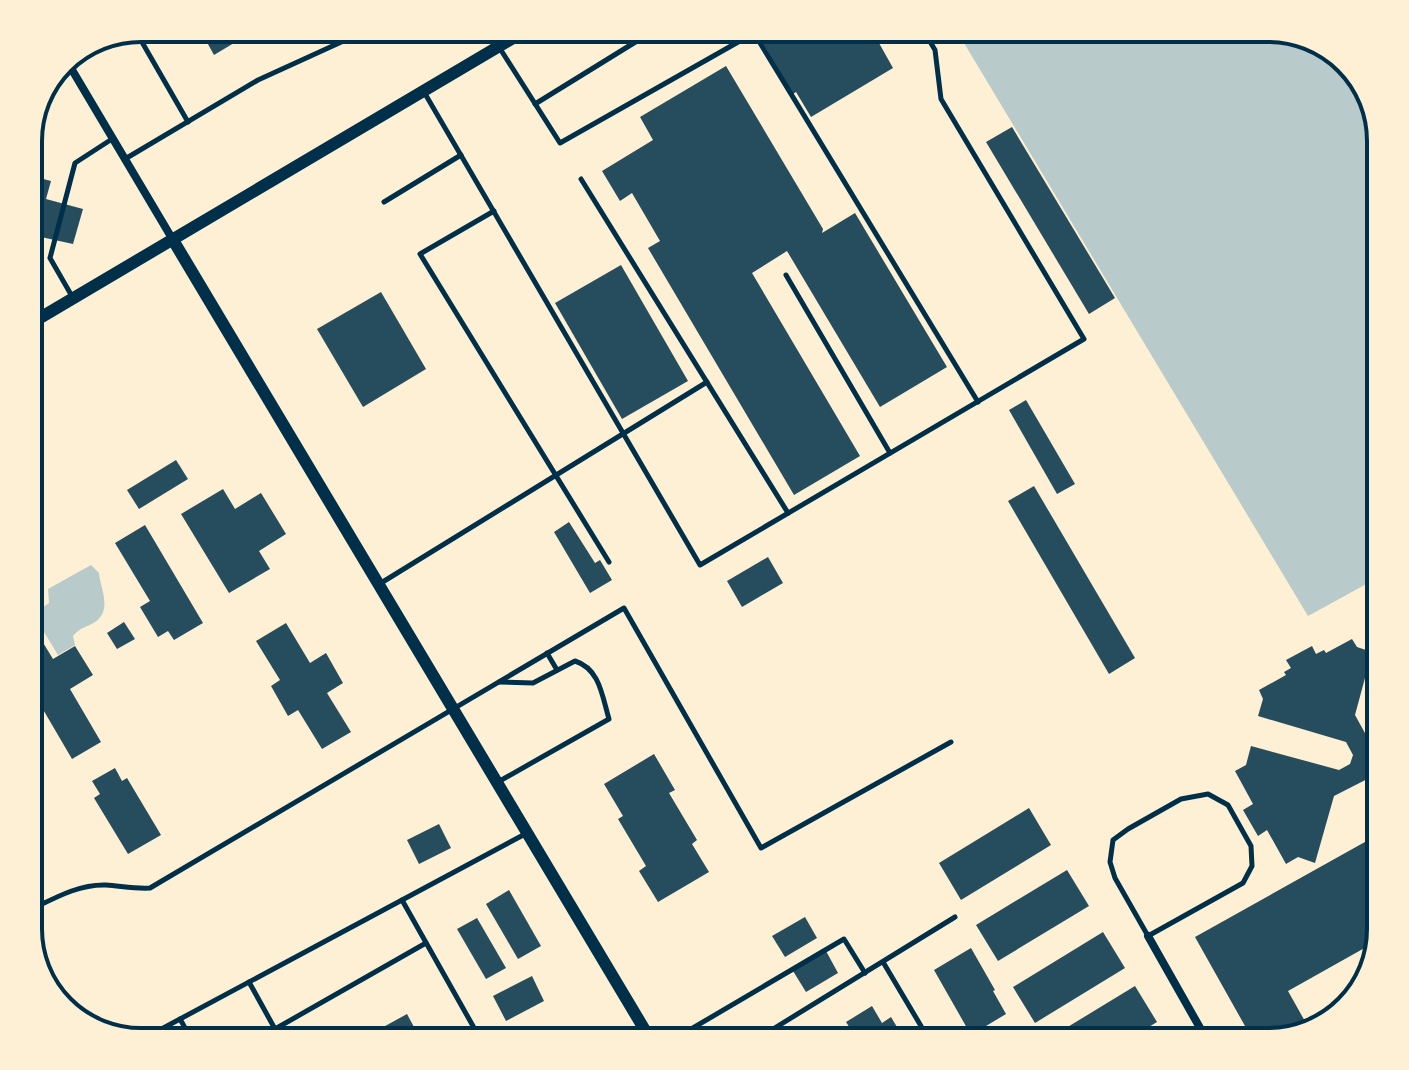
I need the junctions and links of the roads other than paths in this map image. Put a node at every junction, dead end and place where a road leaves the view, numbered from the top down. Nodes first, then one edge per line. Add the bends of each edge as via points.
1 (142, 42) edge
2 (341, 42) edge
3 (506, 42) edge
4 (635, 42) edge
5 (738, 42) edge
6 (759, 42) edge
7 (930, 42) edge
8 (499, 46) junction
9 (72, 70) edge
10 (424, 91) junction
11 (535, 104) junction
12 (188, 122) junction
13 (113, 138) junction
14 (461, 155) junction
15 (125, 159) junction
16 (581, 179) dead end
17 (384, 202) dead end
18 (494, 211) junction
19 (173, 240) junction
20 (786, 275) dead end
21 (73, 298) junction
22 (42, 317) edge
23 (707, 382) junction
24 (978, 402) junction
25 (624, 434) junction
26 (890, 453) junction
27 (556, 476) junction
28 (788, 513) junction
29 (609, 562) dead end
30 (379, 584) junction
31 (547, 653) junction
32 (557, 670) junction
33 (498, 682) junction
34 (453, 708) junction
35 (951, 742) dead end
36 (498, 782) junction
37 (528, 832) junction
38 (402, 900) junction
39 (42, 904) edge
40 (955, 917) dead end
41 (1148, 936) junction
42 (426, 943) junction
43 (883, 962) junction
44 (865, 973) junction
45 (249, 982) junction
46 (180, 1019) junction
47 (921, 1026) dead end
48 (163, 1028) edge
49 (185, 1028) edge
50 (274, 1028) edge
51 (277, 1028) edge
52 (474, 1028) edge
53 (644, 1028) edge
54 (693, 1028) edge
55 (775, 1028) edge
56 (1200, 1028) edge

1 - 12 lane
2 - 12 lane via 258,80
3 - 8 street
4 - 11 lane
5 - 11 lane via 560,143
6 - 24 lane
7 - 24 lane via 941,99 1084,339
8 - 10 street
8 - 11 lane
9 - 13 street
10 - 14 lane
10 - 19 street
12 - 15 lane
13 - 15 street
13 - 21 lane via 75,163 50,258
14 - 17 lane
14 - 18 lane
15 - 19 street
16 - 23 lane
18 - 25 lane
18 - 27 lane via 420,254
19 - 21 street
19 - 30 street
20 - 26 lane
21 - 22 street
23 - 25 lane
23 - 28 lane
24 - 26 lane
25 - 27 lane
25 - 28 lane via 700,565
26 - 28 lane
27 - 29 lane
27 - 30 lane
30 - 34 street
31 - 32 lane
31 - 33 lane
31 - 35 lane via 624,608 761,848
32 - 33 lane via 533,683
32 - 36 lane via 575,661 589,667 609,719
33 - 34 lane
34 - 36 street
34 - 39 lane via 150,888 86,887
36 - 37 street
37 - 38 lane
37 - 53 street
38 - 42 lane
38 - 45 lane
40 - 43 lane
41 - 41 lane via 1115,878 1110,862 1113,840 1181,799 1208,794 1228,805 1251,846 1252,866 1243,883
41 - 56 street
42 - 51 lane
42 - 52 lane
43 - 44 lane
43 - 47 lane
44 - 54 lane via 844,939
44 - 55 lane
45 - 46 lane
45 - 50 lane
46 - 48 lane
46 - 49 lane

